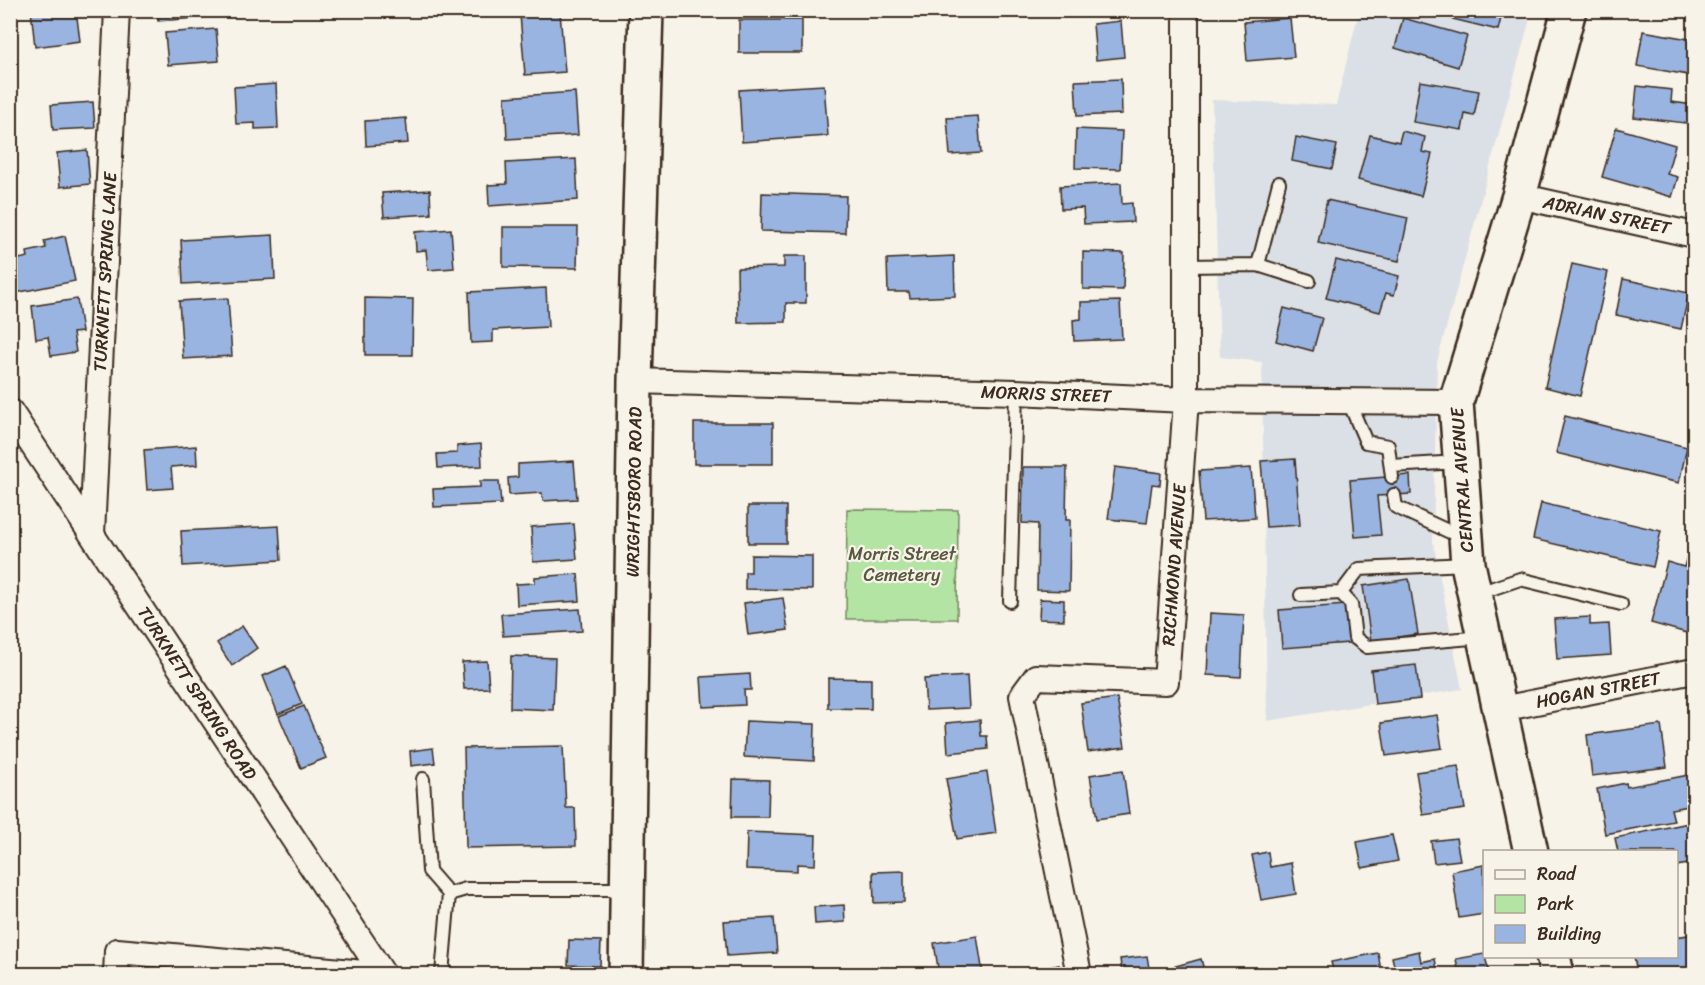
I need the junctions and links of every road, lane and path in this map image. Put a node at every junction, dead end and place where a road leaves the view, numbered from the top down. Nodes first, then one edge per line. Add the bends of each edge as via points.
1 (117, 10) edge
2 (646, 10) edge
3 (1186, 10) edge
4 (1569, 10) edge
5 (1279, 183) dead end
6 (1519, 196) junction
7 (1695, 235) edge
8 (1186, 266) junction
9 (1258, 266) junction
10 (1309, 281) dead end
11 (636, 381) junction
12 (1016, 392) junction
13 (1186, 400) junction
14 (1348, 400) junction
15 (1456, 402) junction
16 (10, 411) edge
17 (1460, 462) junction
18 (1394, 495) dead end
19 (92, 534) junction
20 (1470, 566) junction
21 (1341, 593) junction
22 (1301, 595) dead end
23 (1010, 601) dead end
24 (1621, 604) dead end
25 (1484, 637) junction
26 (1695, 671) edge
27 (1501, 709) junction
28 (423, 780) dead end
29 (1531, 850) edge
30 (628, 889) junction
31 (449, 894) junction
32 (1553, 958) edge
33 (116, 963) edge
34 (376, 975) edge
35 (383, 975) edge
36 (442, 975) edge
37 (626, 975) edge
38 (1079, 975) edge
39 (1557, 975) edge

1 - 19 street, TURKNETT SPRING LANE
2 - 11 main road, WRIGHTSBORO ROAD
3 - 8 street, RICHMOND AVENUE
4 - 6 main road, CENTRAL AVENUE
5 - 9 lane
6 - 7 street, ADRIAN STREET
6 - 15 main road, CENTRAL AVENUE
8 - 9 lane
8 - 13 street, RICHMOND AVENUE
9 - 10 lane
11 - 12 street, MORRIS STREET
11 - 30 main road, WRIGHTSBORO ROAD
12 - 13 street, MORRIS STREET
12 - 23 lane
13 - 14 street, MORRIS STREET
13 - 38 street, RICHMOND AVENUE via 1166,682 1036,677 1022,696
14 - 15 street, MORRIS STREET
14 - 17 lane via 1366,442 1389,446 1391,472
15 - 17 main road, CENTRAL AVENUE
16 - 19 street, TURKNETT SPRING ROAD
17 - 20 main road, CENTRAL AVENUE
18 - 20 lane via 1396,507
19 - 35 street, TURKNETT SPRING ROAD
20 - 21 lane via 1359,568
20 - 24 lane
20 - 25 main road, CENTRAL AVENUE
21 - 22 lane
21 - 25 lane via 1352,604 1355,638 1367,647
25 - 27 main road, CENTRAL AVENUE
26 - 27 street, HOGAN STREET
27 - 29 main road, CENTRAL AVENUE
28 - 31 lane via 429,872
30 - 31 lane via 466,889
30 - 37 main road, WRIGHTSBORO ROAD
31 - 36 lane
32 - 39 main road
33 - 34 street

